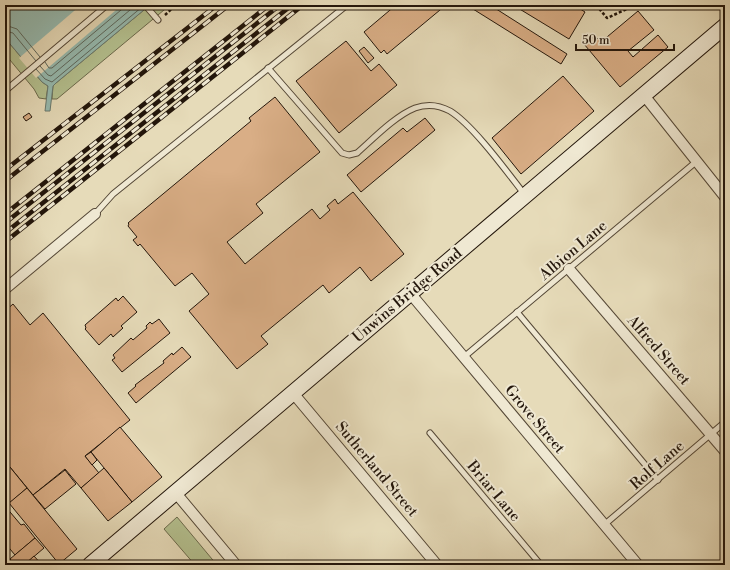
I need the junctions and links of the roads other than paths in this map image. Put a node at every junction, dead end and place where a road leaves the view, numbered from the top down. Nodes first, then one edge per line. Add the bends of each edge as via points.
1 (107, 5) edge
2 (145, 5) edge
3 (347, 5) edge
4 (158, 20) dead end
5 (725, 26) edge
6 (268, 68) junction
7 (5, 91) edge
8 (644, 94) junction
9 (697, 161) junction
10 (525, 195) junction
11 (725, 197) edge
12 (95, 214) joint
13 (569, 269) junction
14 (5, 289) edge
15 (410, 293) junction
16 (517, 312) junction
17 (464, 357) junction
18 (293, 393) junction
19 (725, 422) edge
20 (430, 433) dead end
21 (711, 434) junction
22 (725, 451) edge
23 (658, 480) junction
24 (175, 492) junction
25 (604, 526) junction
26 (90, 565) edge
27 (236, 565) edge
28 (437, 565) edge
29 (541, 565) edge
30 (638, 565) edge

1 - 7 lane
2 - 4 lane
3 - 6 lane
5 - 8 main road, Unwins Bridge Road
6 - 10 lane via 342,153 357,153 414,108 430,105 440,107 463,121
6 - 12 lane via 113,194
8 - 9 street
8 - 10 main road, Unwins Bridge Road
9 - 11 street
9 - 13 lane, Albion Lane
10 - 15 main road, Unwins Bridge Road
12 - 14 street
13 - 16 lane, Albion Lane
13 - 21 street, Alfred Street
15 - 17 street, Grove Street
15 - 18 main road, Unwins Bridge Road
16 - 17 lane, Albion Lane
16 - 23 lane
17 - 25 street, Grove Street
18 - 24 main road, Unwins Bridge Road
18 - 28 street, Sutherland Street
19 - 21 lane, Rolf Lane
20 - 29 lane, Briar Lane
21 - 22 street, Alfred Street
21 - 23 lane, Rolf Lane
23 - 25 lane, Rolf Lane
24 - 26 main road, Unwins Bridge Road
24 - 27 street
25 - 30 street, Grove Street

